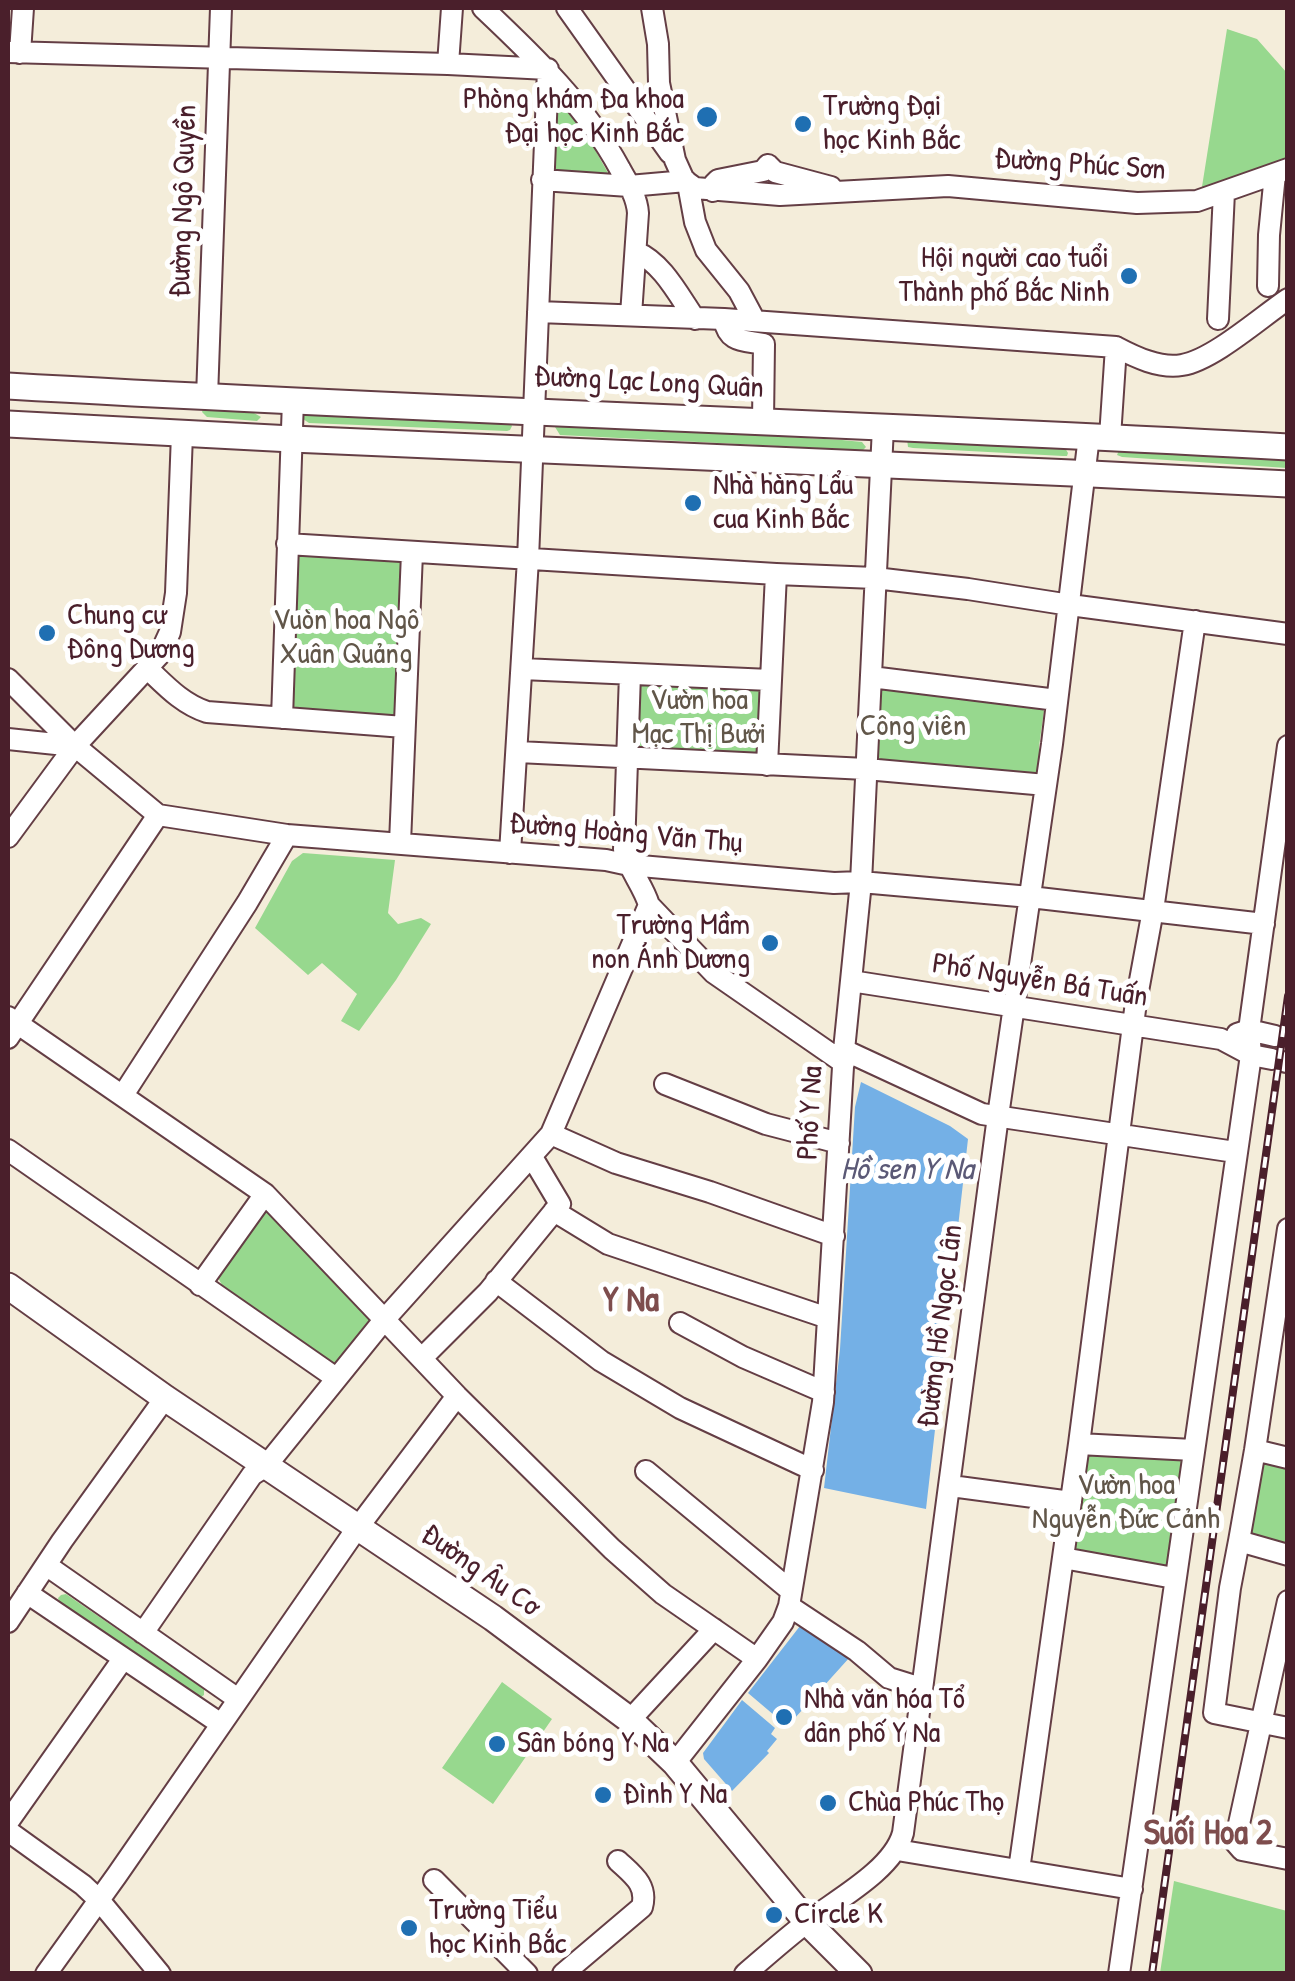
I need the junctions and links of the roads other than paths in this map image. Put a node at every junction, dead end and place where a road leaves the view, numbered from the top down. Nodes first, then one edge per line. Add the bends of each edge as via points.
1 (22, 8) edge
2 (222, 8) edge
3 (452, 8) edge
4 (483, 8) edge
5 (566, 8) edge
6 (652, 8) edge
7 (14, 52) edge
8 (219, 58) junction
9 (448, 64) junction
10 (548, 69) junction
11 (675, 160) junction
12 (1282, 172) edge
13 (542, 180) junction
14 (687, 182) junction
15 (629, 186) junction
16 (713, 191) junction
17 (847, 192) junction
18 (1224, 192) junction
19 (636, 252) junction
20 (1268, 286) dead end
21 (1288, 299) edge
22 (538, 312) junction
23 (632, 315) junction
24 (695, 319) junction
25 (724, 319) junction
26 (1218, 319) dead end
27 (756, 321) junction
28 (787, 323) junction
29 (764, 344) junction
30 (1116, 347) junction
31 (8, 386) edge
32 (208, 397) junction
33 (293, 400) junction
34 (534, 411) junction
35 (762, 421) junction
36 (8, 424) edge
37 (884, 427) junction
38 (182, 434) junction
39 (1100, 436) junction
40 (292, 440) junction
41 (1288, 447) edge
42 (532, 450) junction
43 (882, 466) junction
44 (1085, 474) junction
45 (1288, 484) edge
46 (287, 544) junction
47 (412, 552) junction
48 (528, 559) junction
49 (776, 574) junction
50 (875, 578) junction
51 (1070, 605) junction
52 (1194, 620) junction
53 (1288, 634) edge
54 (147, 668) junction
55 (522, 669) junction
56 (630, 674) junction
57 (871, 677) junction
58 (8, 679) edge
59 (770, 680) junction
60 (1057, 700) junction
61 (282, 718) junction
62 (404, 727) junction
63 (8, 739) edge
64 (76, 746) junction
65 (1288, 746) edge
66 (518, 752) junction
67 (627, 757) junction
68 (767, 764) junction
69 (866, 769) junction
70 (1046, 785) junction
71 (158, 815) junction
72 (287, 835) junction
73 (8, 837) edge
74 (400, 843) junction
75 (510, 853) junction
76 (628, 865) junction
77 (861, 882) junction
78 (1030, 897) junction
79 (649, 905) junction
80 (1153, 910) junction
81 (1264, 924) junction
82 (851, 982) junction
83 (1015, 1007) junction
84 (1133, 1025) junction
85 (11, 1026) edge
86 (1249, 1030) junction
87 (1274, 1036) dead end
88 (1221, 1039) junction
89 (844, 1056) junction
90 (1274, 1060) edge
91 (665, 1084) dead end
92 (123, 1094) junction
93 (998, 1116) junction
94 (552, 1134) junction
95 (1120, 1135) junction
96 (839, 1143) junction
97 (8, 1150) edge
98 (1236, 1152) junction
99 (532, 1157) junction
100 (266, 1194) junction
101 (554, 1211) junction
102 (1288, 1229) edge
103 (834, 1236) junction
104 (1285, 1263) edge
105 (496, 1281) junction
106 (200, 1285) junction
107 (8, 1286) edge
108 (828, 1318) junction
109 (384, 1320) junction
110 (680, 1323) dead end
111 (422, 1358) junction
112 (336, 1378) junction
113 (824, 1392) junction
114 (458, 1396) junction
115 (165, 1398) junction
116 (1079, 1444) junction
117 (1193, 1450) junction
118 (1255, 1450) junction
119 (1288, 1458) edge
120 (266, 1466) junction
121 (813, 1470) junction
122 (646, 1472) dead end
123 (951, 1486) junction
124 (1071, 1502) junction
125 (358, 1526) junction
126 (1239, 1542) junction
127 (1288, 1555) edge
128 (1063, 1558) junction
129 (46, 1565) junction
130 (1174, 1578) junction
131 (27, 1593) junction
132 (790, 1598) junction
133 (1288, 1602) edge
134 (8, 1622) edge
135 (714, 1629) junction
136 (143, 1632) junction
137 (124, 1659) junction
138 (757, 1659) junction
139 (921, 1688) junction
140 (238, 1699) junction
141 (630, 1720) junction
142 (1263, 1723) junction
143 (221, 1724) junction
144 (1288, 1728) edge
145 (675, 1763) junction
146 (8, 1822) edge
147 (8, 1831) edge
148 (896, 1850) junction
149 (1288, 1859) edge
150 (618, 1862) dead end
151 (1019, 1870) junction
152 (434, 1880) dead end
153 (1132, 1888) junction
154 (99, 1900) junction
155 (806, 1922) junction
156 (46, 1974) edge
157 (160, 1974) edge
158 (526, 1974) edge
159 (563, 1974) edge
160 (745, 1974) edge
161 (859, 1974) edge
162 (1119, 1974) edge

1 - 7 street
2 - 8 street, Đường Ngô Quyền
3 - 9 street
4 - 10 street
5 - 11 street
6 - 11 street
7 - 8 street
8 - 9 street
8 - 32 street, Đường Ngô Quyền
9 - 10 street
10 - 13 street
10 - 15 street via 599,132
11 - 14 street
12 - 18 street, Đường Phúc Sơn
12 - 20 street via 1269,235
13 - 15 street
13 - 22 street
14 - 15 street
14 - 16 street, Đường Phúc Sơn
14 - 27 street via 706,250
15 - 19 street via 638,213
16 - 17 street, Đường Phúc Sơn
16 - 17 street via 718,180 768,165
17 - 18 street, Đường Phúc Sơn via 948,186 1136,203 1197,201
18 - 26 street
19 - 23 street
19 - 24 street via 659,269
21 - 30 street via 1208,356 1182,365 1144,360
22 - 23 street
22 - 34 street
23 - 24 street
24 - 25 street
25 - 27 street
25 - 29 street via 732,336
27 - 28 street
28 - 29 street
28 - 30 street
29 - 35 street
30 - 39 street, Đường Hồ Ngọc Lân
31 - 32 main road, Đường Lạc Long Quân
32 - 33 main road, Đường Lạc Long Quân
33 - 34 main road, Đường Lạc Long Quân
33 - 40 street
34 - 35 main road, Đường Lạc Long Quân
34 - 42 street
35 - 37 main road, Đường Lạc Long Quân
36 - 38 main road
37 - 39 main road, Đường Lạc Long Quân
37 - 43 street, Phố Y Na
38 - 40 main road
38 - 54 street via 174,612 164,646
39 - 41 main road, Đường Lạc Long Quân
39 - 44 street, Đường Hồ Ngọc Lân
40 - 42 main road
40 - 46 street
42 - 43 main road
42 - 48 street
43 - 44 main road
43 - 50 street, Phố Y Na
44 - 45 main road
44 - 51 street, Đường Hồ Ngọc Lân
46 - 47 street
46 - 61 street
47 - 48 street
47 - 62 street
48 - 49 street
48 - 55 street
49 - 50 street
49 - 59 street
50 - 51 street
50 - 57 street, Phố Y Na
51 - 52 street
51 - 60 street, Đường Hồ Ngọc Lân
52 - 53 street
52 - 80 street
54 - 61 street via 196,709
54 - 64 street
55 - 56 street
55 - 66 street
56 - 59 street
56 - 67 street
57 - 60 street
57 - 69 street, Phố Y Na
58 - 64 street
59 - 68 street
60 - 70 street, Đường Hồ Ngọc Lân
61 - 62 street
62 - 74 street
63 - 64 street
64 - 71 street
64 - 73 street
65 - 81 street
66 - 67 street
66 - 75 street
67 - 68 street
67 - 76 street
68 - 69 street
69 - 70 street
69 - 77 street, Phố Y Na
70 - 78 street, Đường Hồ Ngọc Lân
71 - 72 street, Đường Hoàng Văn Thụ
71 - 85 street
72 - 74 street, Đường Hoàng Văn Thụ
72 - 92 street
74 - 75 street, Đường Hoàng Văn Thụ
75 - 76 street, Đường Hoàng Văn Thụ
76 - 77 street, Đường Hoàng Văn Thụ
76 - 79 street
77 - 78 street, Đường Hoàng Văn Thụ
77 - 82 street, Phố Y Na
78 - 80 street, Đường Hoàng Văn Thụ
78 - 83 street, Đường Hồ Ngọc Lân
79 - 89 street via 714,973
79 - 94 street
80 - 81 street, Đường Hoàng Văn Thụ
80 - 84 street
81 - 86 street
82 - 83 street, Phố Nguyễn Bá Tuấn
82 - 89 street, Phố Y Na
83 - 84 street, Phố Nguyễn Bá Tuấn
83 - 93 street, Đường Hồ Ngọc Lân
84 - 88 street, Phố Nguyễn Bá Tuấn
84 - 95 street
85 - 92 street
86 - 87 street
86 - 88 street
86 - 90 street
88 - 90 street
89 - 93 street
89 - 96 street, Phố Y Na
90 - 98 street
91 - 96 street via 766,1124
92 - 100 street
93 - 95 street
93 - 123 street, Đường Hồ Ngọc Lân
94 - 99 street
94 - 103 street via 616,1163
95 - 98 street
95 - 116 street
96 - 103 street, Phố Y Na
97 - 106 street
98 - 117 street
99 - 101 street via 560,1204
99 - 109 street
100 - 106 street
100 - 109 street
101 - 105 street
101 - 108 street via 608,1244
102 - 104 street
103 - 108 street, Phố Y Na
104 - 118 street
105 - 111 street
105 - 121 street via 632,1380
106 - 112 street
107 - 115 main road, Đường Âu Cơ
108 - 113 street, Phố Y Na
109 - 111 street
109 - 112 street
110 - 113 street
111 - 114 street
112 - 120 street
113 - 121 street, Phố Y Na
114 - 125 street
114 - 135 street via 640,1575
115 - 120 main road, Đường Âu Cơ
115 - 129 street
116 - 117 street
116 - 124 street
117 - 130 street
118 - 119 street
118 - 126 street
120 - 125 main road, Đường Âu Cơ
120 - 136 street via 252,1476
121 - 132 street, Phố Y Na
122 - 132 street
123 - 124 street
123 - 139 street, Đường Hồ Ngọc Lân
124 - 128 street
125 - 140 street
125 - 141 main road, Đường Âu Cơ
126 - 127 street
126 - 142 street via 1214,1713
128 - 130 street
128 - 151 street
129 - 131 street
129 - 136 street
130 - 153 street
131 - 134 street
131 - 137 street
132 - 138 street, Phố Y Na via 783,1622
132 - 139 street via 889,1678
133 - 142 street
135 - 138 street
135 - 141 street
136 - 140 street
137 - 143 street
137 - 146 street
138 - 145 street, Phố Y Na
139 - 148 street, Đường Hồ Ngọc Lân
140 - 143 street
141 - 145 main road, Đường Âu Cơ
142 - 144 street
142 - 149 street via 1235,1842 1242,1850
143 - 154 street
145 - 155 main road, Đường Âu Cơ
147 - 154 street
148 - 151 street
148 - 155 street
150 - 159 street via 644,1890 642,1908
151 - 153 street
152 - 158 street
153 - 162 street
154 - 156 street
154 - 157 street
155 - 160 street
155 - 161 main road, Đường Âu Cơ

